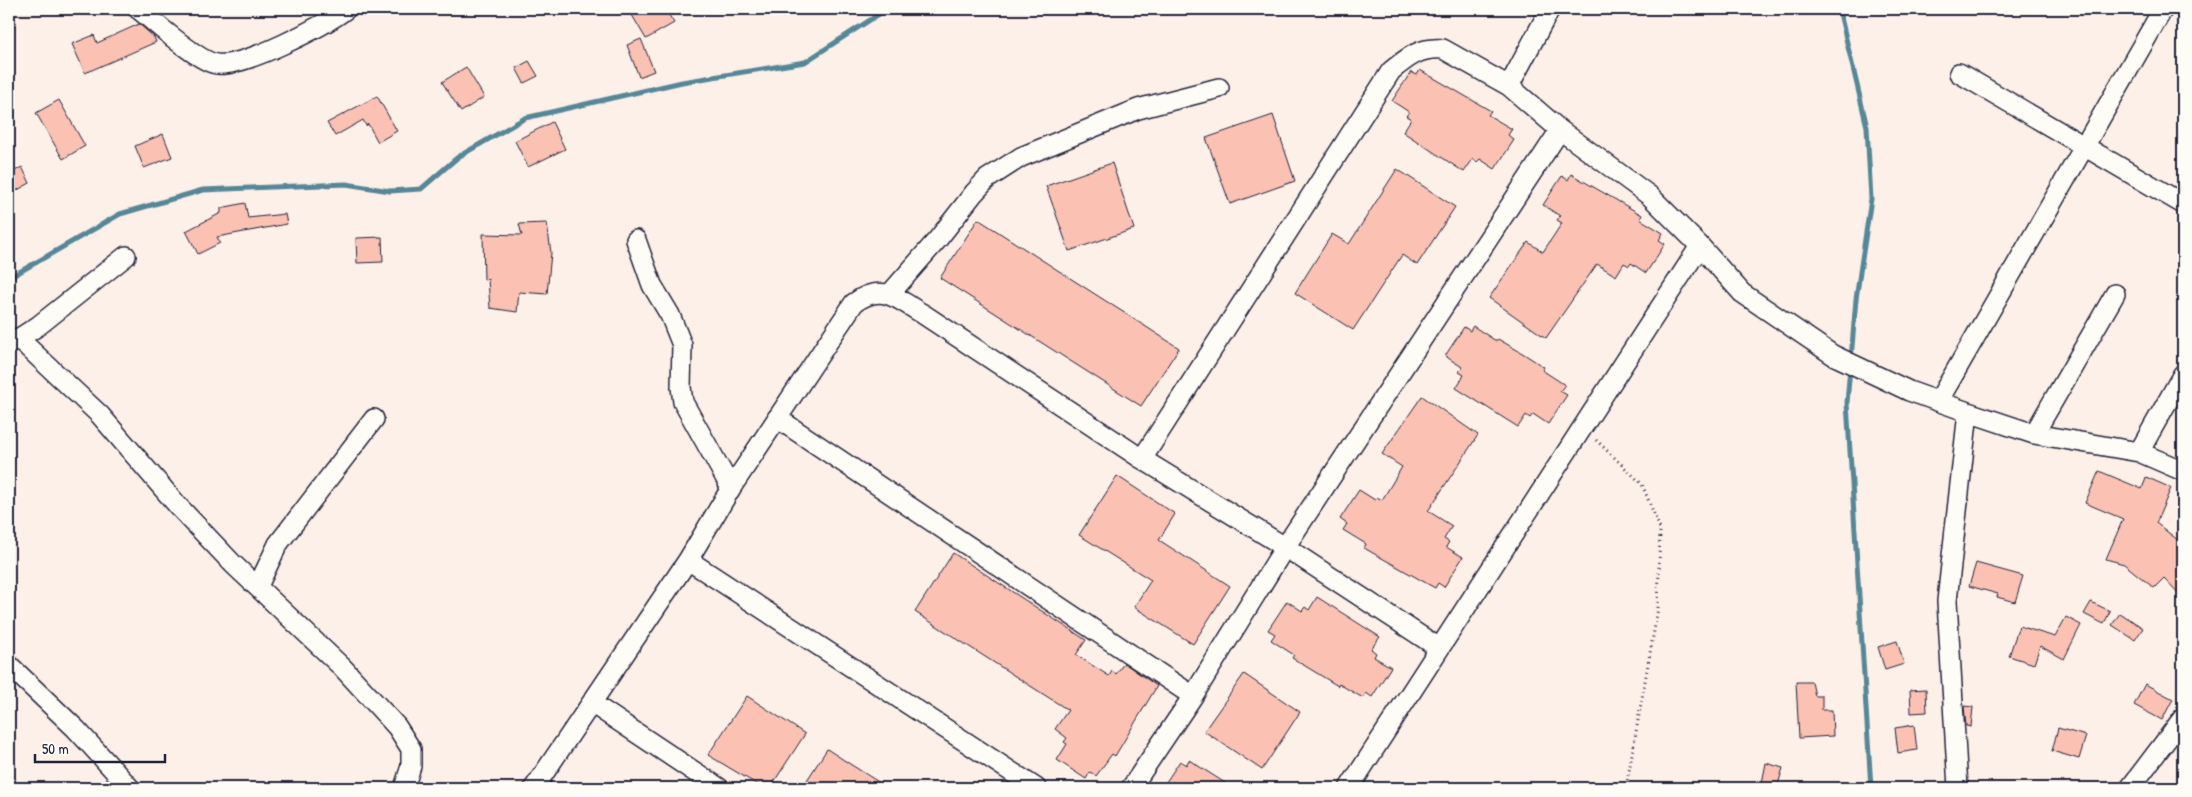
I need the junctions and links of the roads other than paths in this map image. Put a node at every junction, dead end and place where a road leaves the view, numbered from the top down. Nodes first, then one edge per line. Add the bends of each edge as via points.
1 (138, 9) edge
2 (346, 9) edge
3 (1550, 9) edge
4 (2158, 10) edge
5 (1959, 73) dead end
6 (1509, 86) junction
7 (1219, 88) dead end
8 (1560, 130) junction
9 (2084, 147) junction
10 (2183, 204) edge
11 (636, 240) dead end
12 (1700, 246) junction
13 (126, 256) dead end
14 (2115, 294) dead end
15 (889, 295) junction
16 (13, 341) edge
17 (2183, 374) edge
18 (1938, 400) junction
19 (1968, 412) junction
20 (778, 418) junction
21 (374, 419) dead end
22 (2034, 434) junction
23 (2139, 452) junction
24 (1142, 459) junction
25 (2183, 471) edge
26 (731, 488) junction
27 (1285, 547) junction
28 (688, 560) junction
29 (258, 586) junction
30 (1440, 648) junction
31 (9, 665) edge
32 (1193, 696) junction
33 (593, 704) junction
34 (2183, 718) edge
35 (130, 788) edge
36 (404, 788) edge
37 (534, 788) edge
38 (719, 788) edge
39 (1036, 788) edge
40 (1131, 788) edge
41 (1349, 788) edge
42 (1958, 788) edge
43 (2130, 788) edge

1 - 2 street via 203,59 216,64 237,61 296,39
3 - 6 street
4 - 9 street
5 - 9 street
6 - 8 street
6 - 24 street via 1443,49 1431,48 1414,53 1391,71
7 - 15 street via 1138,109 1021,157 987,179
8 - 12 street via 1650,196
8 - 27 street
9 - 10 street
9 - 18 street
11 - 26 street via 652,285 670,315 682,345 683,402
12 - 18 street via 1742,293 1833,355 1909,391
12 - 30 street
13 - 16 street via 38,326
14 - 22 street
15 - 20 street via 876,291 854,303
15 - 24 street via 923,314
16 - 29 street via 100,415 179,507
17 - 23 street
18 - 19 street
19 - 22 street
19 - 42 street via 1947,601
20 - 26 street
20 - 32 street
21 - 29 street via 278,544
22 - 23 street
23 - 25 street
24 - 27 street
26 - 28 street
27 - 30 street
27 - 32 street
28 - 33 street
28 - 39 street
29 - 36 street via 343,668 412,749
30 - 41 street
31 - 35 street via 76,729
32 - 40 street
33 - 37 street
33 - 38 street
34 - 43 street

